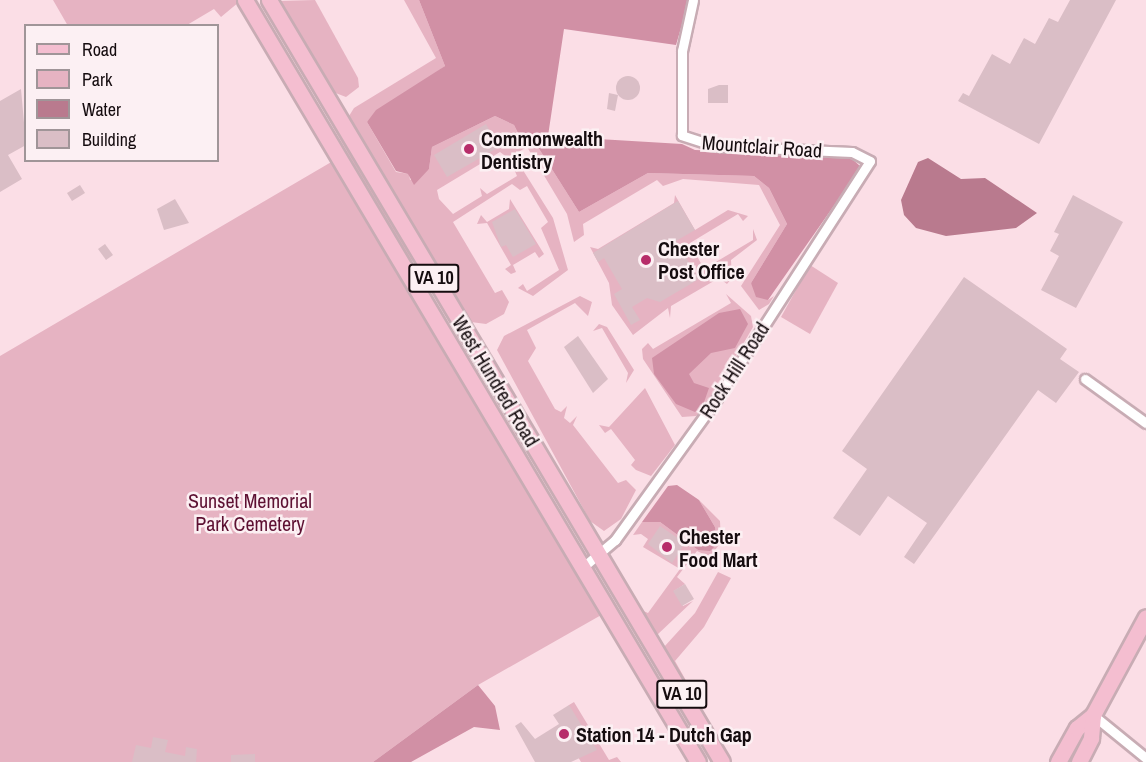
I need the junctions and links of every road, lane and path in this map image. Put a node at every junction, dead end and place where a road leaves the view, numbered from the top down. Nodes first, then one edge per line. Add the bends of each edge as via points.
1 (245, 0) edge
2 (269, 0) edge
3 (693, 0) edge
4 (870, 161) joint
5 (1085, 379) dead end
6 (1146, 423) edge
7 (599, 556) junction
8 (583, 567) junction
9 (1146, 616) edge
10 (1093, 715) junction
11 (1146, 758) edge
12 (698, 762) edge
13 (722, 762) edge
14 (1058, 762) edge
15 (1079, 762) edge

1 - 8 main road, West Hundred Road / VA 10
2 - 7 main road, West Hundred Road / VA 10
3 - 4 street, Mountclair Road via 682,51 682,135 716,146 852,152
4 - 7 street, Rock Hill Road via 716,400
5 - 6 street
7 - 8 street, Rock Hill Road
7 - 13 main road, West Hundred Road / VA 10
8 - 12 main road, West Hundred Road / VA 10
9 - 10 main road
10 - 11 street
10 - 14 main road via 1077,728
10 - 15 main road via 1091,738

